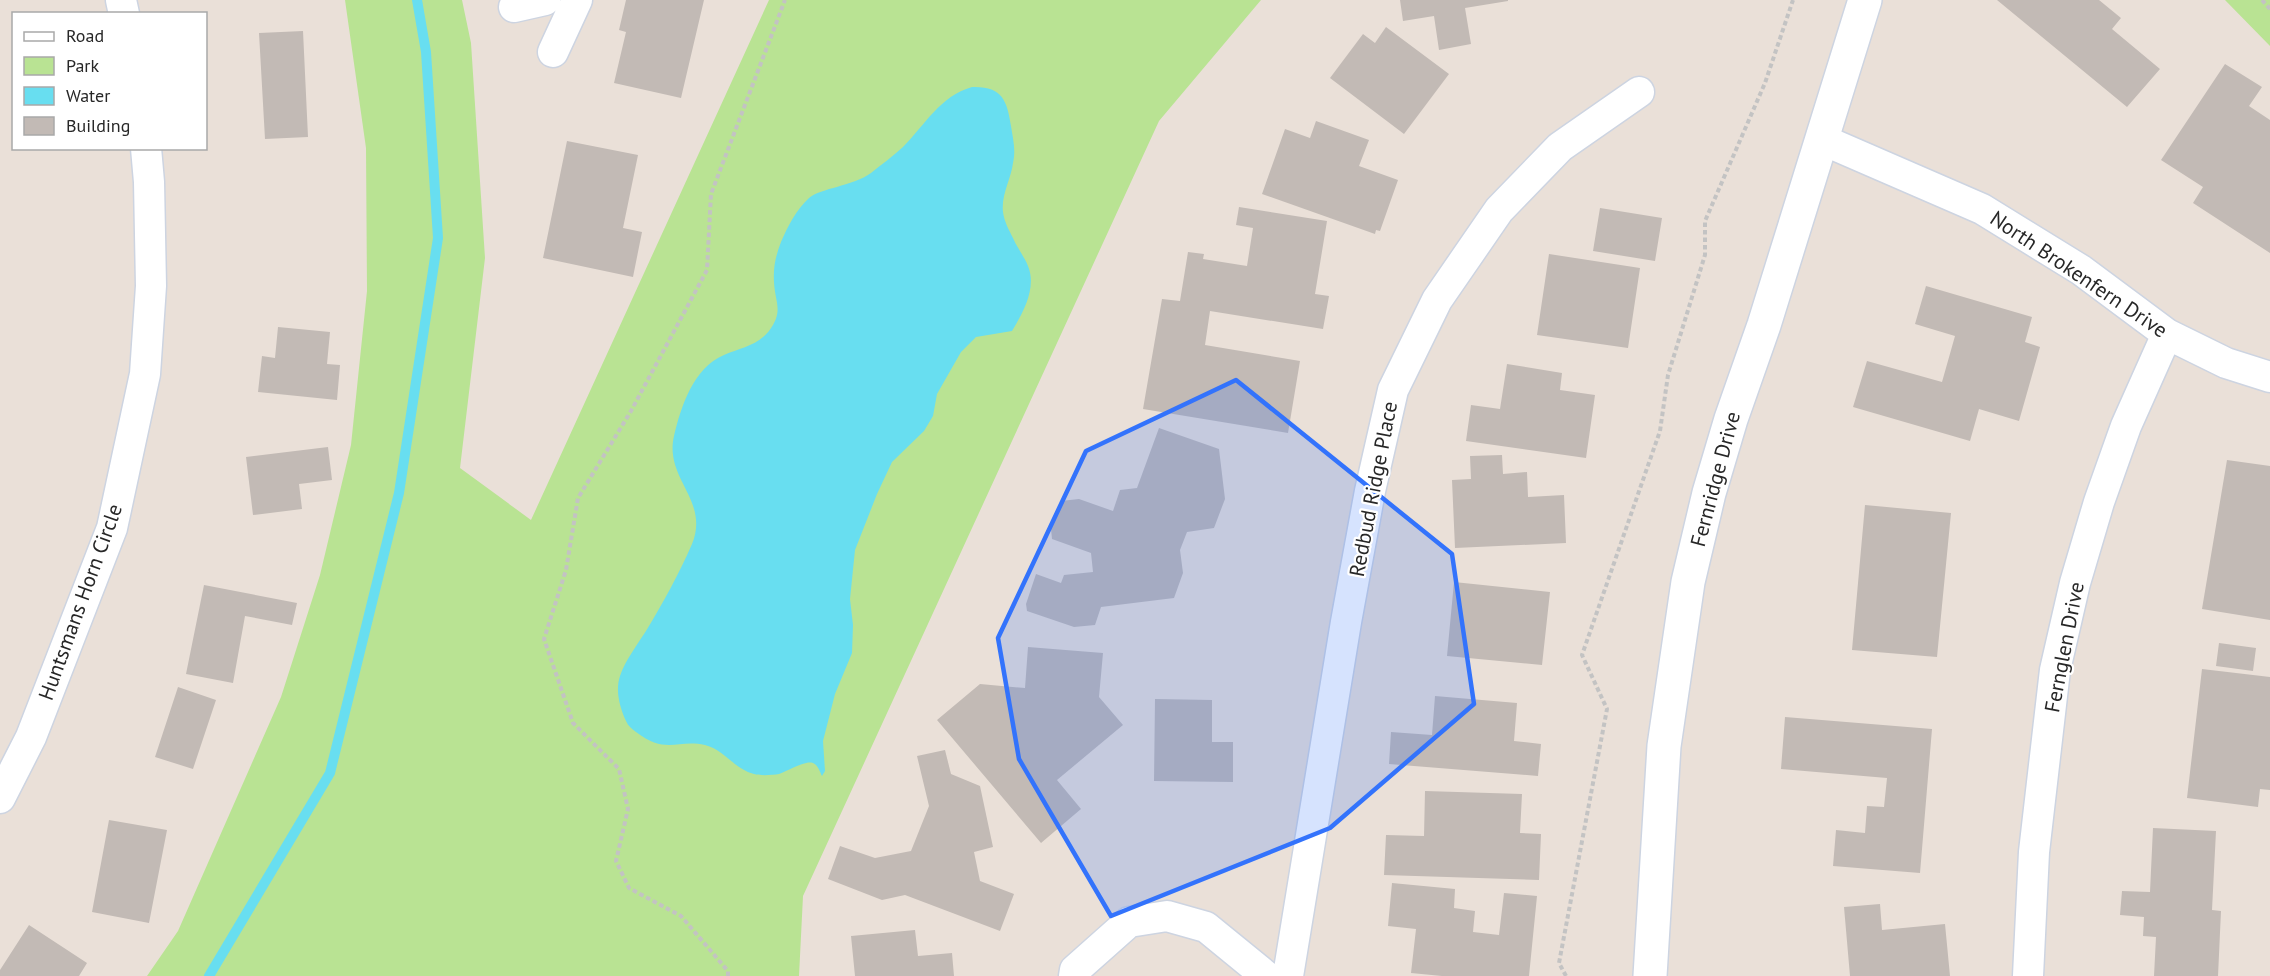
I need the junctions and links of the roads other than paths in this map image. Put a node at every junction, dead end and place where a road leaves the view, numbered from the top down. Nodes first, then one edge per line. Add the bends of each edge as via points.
1 (545, 0) edge
2 (577, 0) edge
3 (1866, 0) edge
4 (514, 7) dead end
5 (553, 51) dead end
6 (1639, 92) dead end
7 (1823, 140) junction
8 (146, 150) edge
9 (2167, 334) junction
10 (2270, 378) edge
11 (0, 798) edge
12 (1074, 976) edge
13 (1266, 976) edge
14 (1288, 976) edge
15 (1650, 976) edge
16 (2028, 976) edge

1 - 4 street
2 - 5 street
3 - 7 street, Fernridge Drive
6 - 14 street, Redbud Ridge Place via 1560,147 1499,210 1437,300 1393,390 1346,622
7 - 9 street, North Brokenfern Drive via 1982,209 2081,270
7 - 15 street, Fernridge Drive via 1731,419 1688,582 1664,746
8 - 11 street, Huntsmans Horn Circle via 151,286 145,374 112,528 31,737
9 - 10 street, North Brokenfern Drive via 2226,363
9 - 16 street, Fernglen Drive via 2126,426 2099,502 2055,670 2034,852
12 - 13 street via 1075,970 1129,922 1167,916 1206,927

